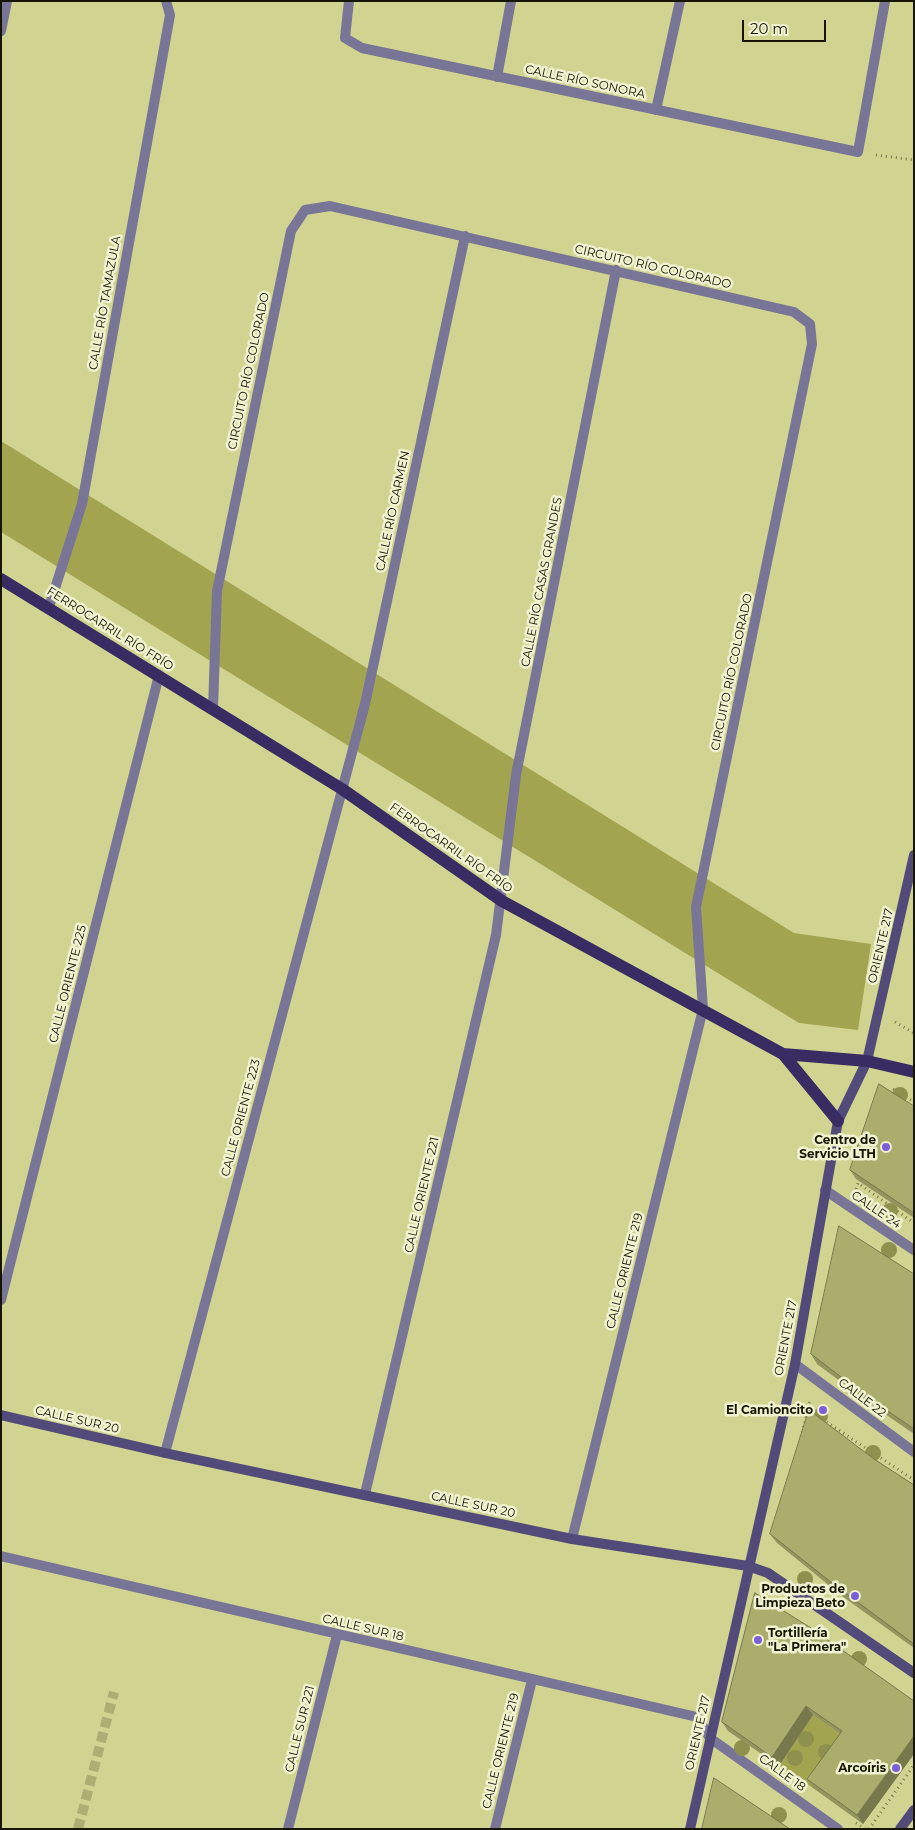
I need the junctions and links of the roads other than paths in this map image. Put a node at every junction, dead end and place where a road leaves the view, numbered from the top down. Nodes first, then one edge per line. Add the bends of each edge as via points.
1 (7, 1) edge
2 (166, 1) edge
3 (349, 1) edge
4 (511, 1) edge
5 (680, 1) edge
6 (885, 1) edge
7 (1, 31) edge
8 (497, 77) junction
9 (656, 110) junction
10 (464, 236) junction
11 (616, 270) junction
12 (1, 579) edge
13 (49, 607) junction
14 (159, 675) junction
15 (213, 709) junction
16 (342, 789) junction
17 (914, 855) edge
18 (502, 901) junction
19 (703, 1009) junction
20 (783, 1054) junction
21 (867, 1061) junction
22 (914, 1072) edge
23 (838, 1121) junction
24 (825, 1190) junction
25 (914, 1250) edge
26 (1, 1300) edge
27 (795, 1364) junction
28 (1, 1415) edge
29 (164, 1452) junction
30 (914, 1452) edge
31 (365, 1494) junction
32 (572, 1539) junction
33 (1, 1556) edge
34 (748, 1566) junction
35 (337, 1635) junction
36 (914, 1673) edge
37 (532, 1680) junction
38 (710, 1738) junction
39 (914, 1810) edge
40 (288, 1829) edge
41 (495, 1829) edge
42 (690, 1829) edge
43 (838, 1829) edge
44 (900, 1829) edge

1 - 7 street
2 - 13 street, CALLE RÍO TAMAZULA via 170,15 82,504
3 - 8 street, CALLE RÍO SONORA via 345,38 362,48
4 - 8 street
5 - 9 street
6 - 9 street, CALLE RÍO SONORA via 858,152
8 - 9 street, CALLE RÍO SONORA
10 - 11 street, CIRCUITO RÍO COLORADO
10 - 15 street, CIRCUITO RÍO COLORADO via 330,206 305,210 291,231 217,591
10 - 16 street, CALLE RÍO CARMEN via 365,704
11 - 18 street, CALLE RÍO CASAS GRANDES via 516,775
11 - 19 street, CIRCUITO RÍO COLORADO via 794,312 810,324 812,344 696,907
12 - 13 main road, FERROCARRIL RÍO FRÍO
13 - 14 main road, FERROCARRIL RÍO FRÍO
14 - 15 main road, FERROCARRIL RÍO FRÍO
14 - 26 street, CALLE ORIENTE 225
15 - 16 main road, FERROCARRIL RÍO FRÍO
16 - 18 main road, FERROCARRIL RÍO FRÍO
16 - 29 street, CALLE ORIENTE 223
17 - 21 street, ORIENTE 217
18 - 19 main road, FERROCARRIL RÍO FRÍO
18 - 31 street, CALLE ORIENTE 221
19 - 20 main road, FERROCARRIL RÍO FRÍO
19 - 32 street, CALLE ORIENTE 219
20 - 21 main road, FERROCARRIL RÍO FRÍO
20 - 23 main road
21 - 22 main road, FERROCARRIL RÍO FRÍO
21 - 23 street, ORIENTE 217
23 - 24 street, ORIENTE 217
24 - 25 street, CALLE 24
24 - 27 street, ORIENTE 217
27 - 30 street, CALLE 22
27 - 34 street, ORIENTE 217
28 - 29 street, CALLE SUR 20
29 - 31 street, CALLE SUR 20
31 - 32 street, CALLE SUR 20
32 - 34 street, CALLE SUR 20
33 - 35 street, CALLE SUR 18
34 - 36 street, CALLE SUR 20 via 768,1572
34 - 38 street, ORIENTE 217
35 - 37 street, CALLE SUR 18
35 - 40 street, CALLE SUR 221
37 - 38 street, CALLE SUR 18 via 696,1717
37 - 41 street, CALLE ORIENTE 219
38 - 42 street, ORIENTE 217
38 - 43 street, CALLE 18
39 - 44 street

